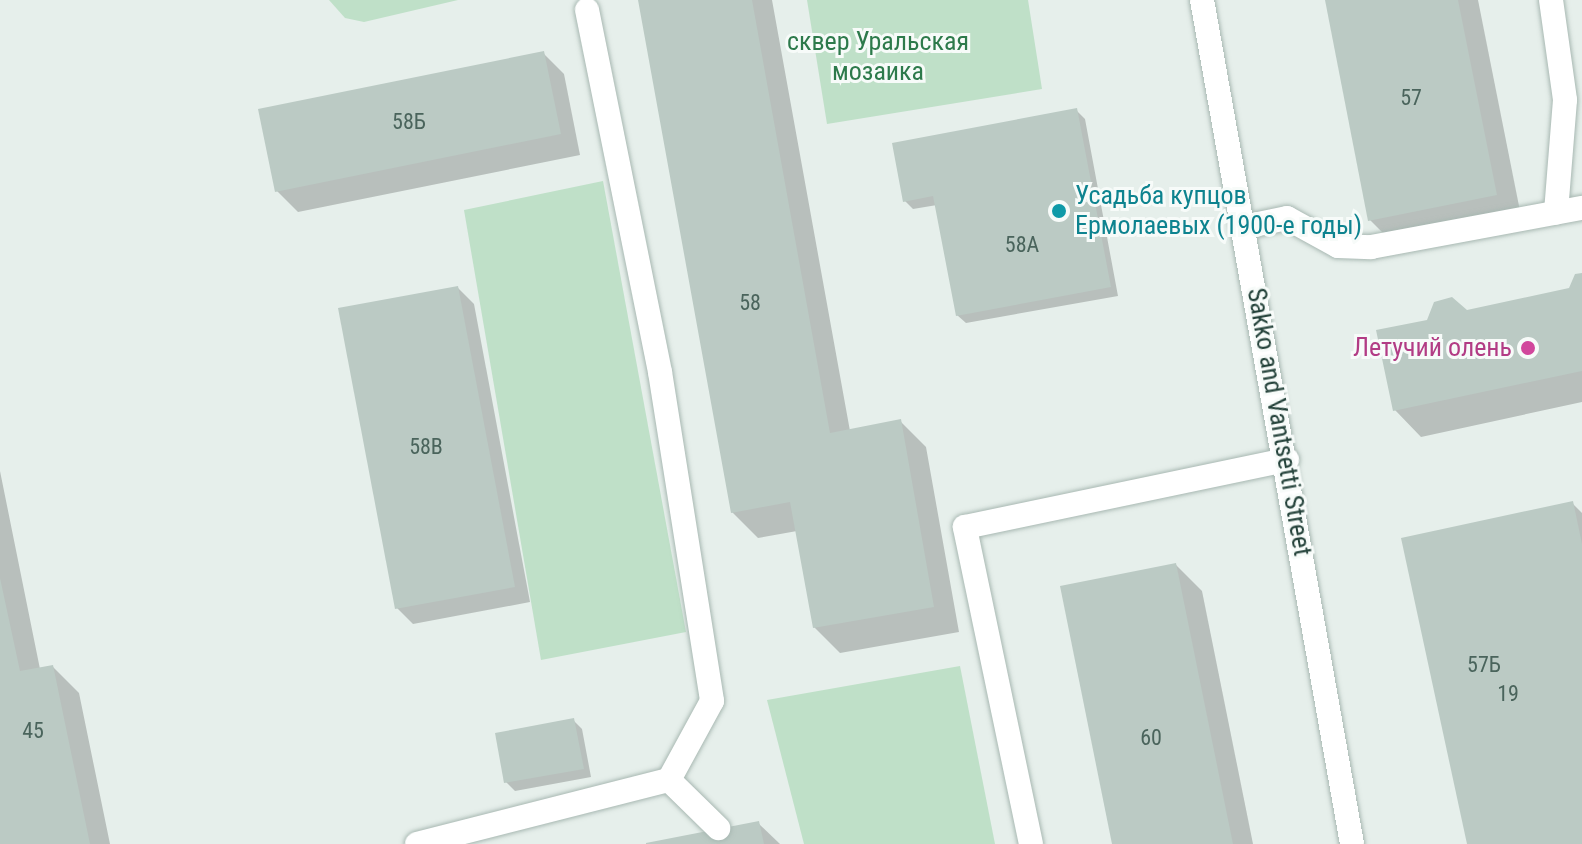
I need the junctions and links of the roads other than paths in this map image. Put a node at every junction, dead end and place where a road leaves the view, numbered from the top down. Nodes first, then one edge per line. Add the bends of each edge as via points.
1 (1202, 0) edge
2 (1551, 0) edge
3 (587, 10) dead end
4 (1574, 98) edge
5 (1582, 208) edge
6 (1556, 213) junction
7 (1244, 227) junction
8 (1287, 460) junction
9 (669, 780) junction
10 (718, 828) dead end
11 (417, 844) edge
12 (1031, 844) edge
13 (1352, 844) edge

1 - 7 street, Sakko and Vantsetti Street
2 - 4 street
3 - 9 street via 660,372 712,701
4 - 6 street
5 - 6 street
6 - 7 street via 1371,247 1338,246 1287,218
7 - 8 street, Sakko and Vantsetti Street
8 - 12 street via 965,527
8 - 13 street, Sakko and Vantsetti Street
9 - 10 street
9 - 11 street

